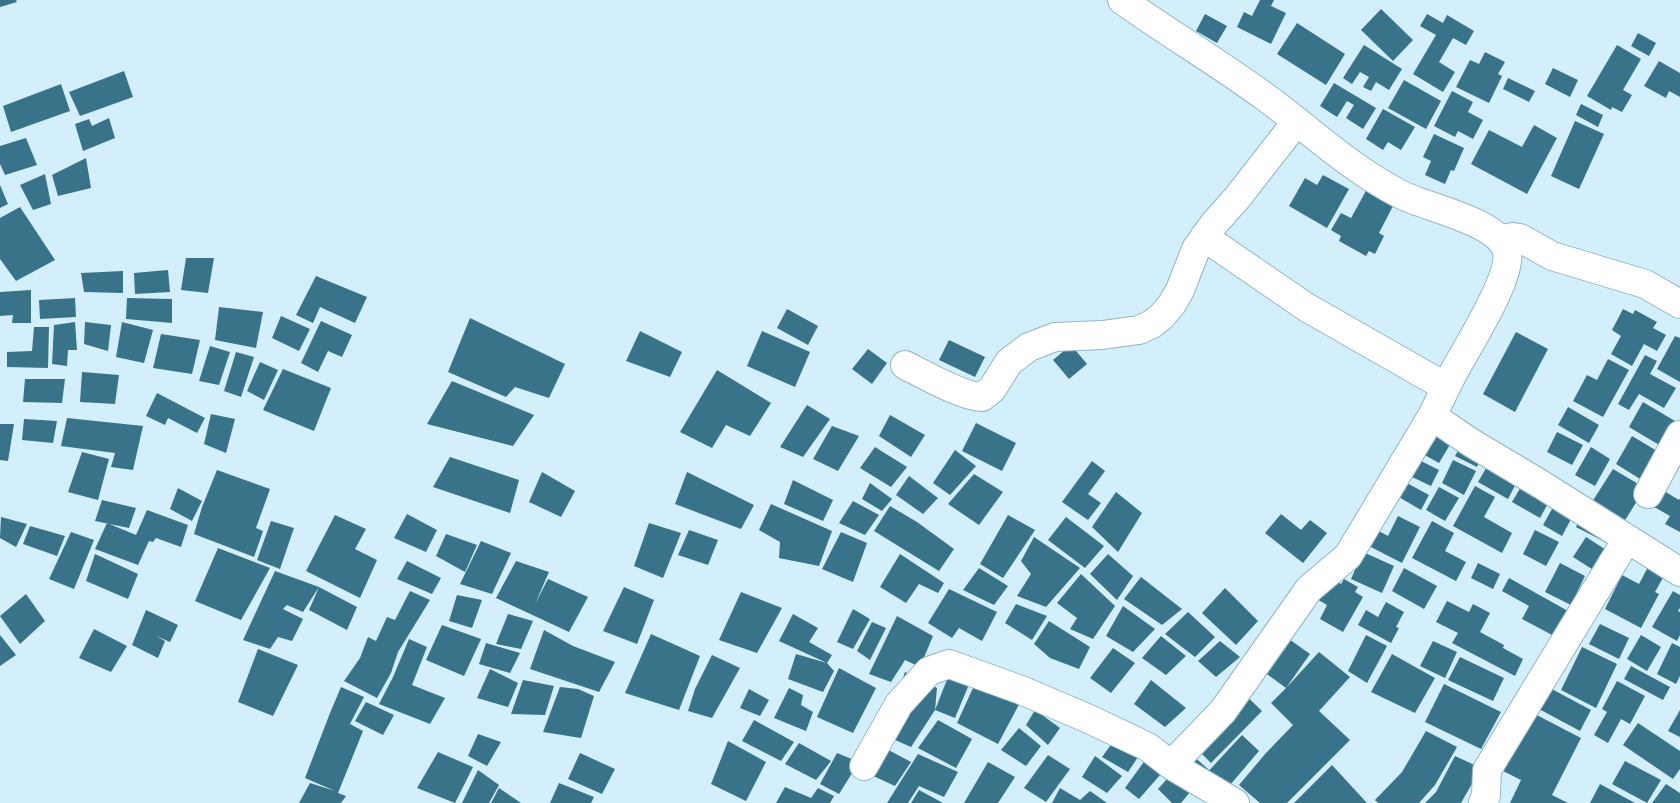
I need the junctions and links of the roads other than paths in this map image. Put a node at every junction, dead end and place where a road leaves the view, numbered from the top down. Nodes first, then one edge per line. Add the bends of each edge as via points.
1 (1122, 0) edge
2 (1297, 121) junction
3 (1204, 237) junction
4 (1501, 240) junction
5 (1680, 304) edge
6 (905, 365) dead end
7 (1446, 387) junction
8 (1432, 416) junction
9 (1680, 435) edge
10 (1648, 494) dead end
11 (1627, 539) junction
12 (1680, 572) edge
13 (1171, 765) junction
14 (864, 766) dead end
15 (1235, 803) edge
16 (1483, 803) edge

1 - 2 street
2 - 3 street
2 - 4 street via 1358,170 1384,186 1486,228
3 - 6 street via 1172,304 1152,324 1139,330 1055,338 1029,347 1009,362 992,389 982,396 972,395
3 - 7 street via 1306,307
4 - 5 street via 1512,236 1520,238 1552,256 1645,284
4 - 7 street via 1507,254 1504,274
7 - 8 street
8 - 11 street
8 - 13 street via 1348,556 1309,589 1222,711
9 - 10 street
11 - 12 street
11 - 16 street via 1487,770
13 - 14 street via 1148,748 1089,719 949,664 929,672 899,704
13 - 15 street

